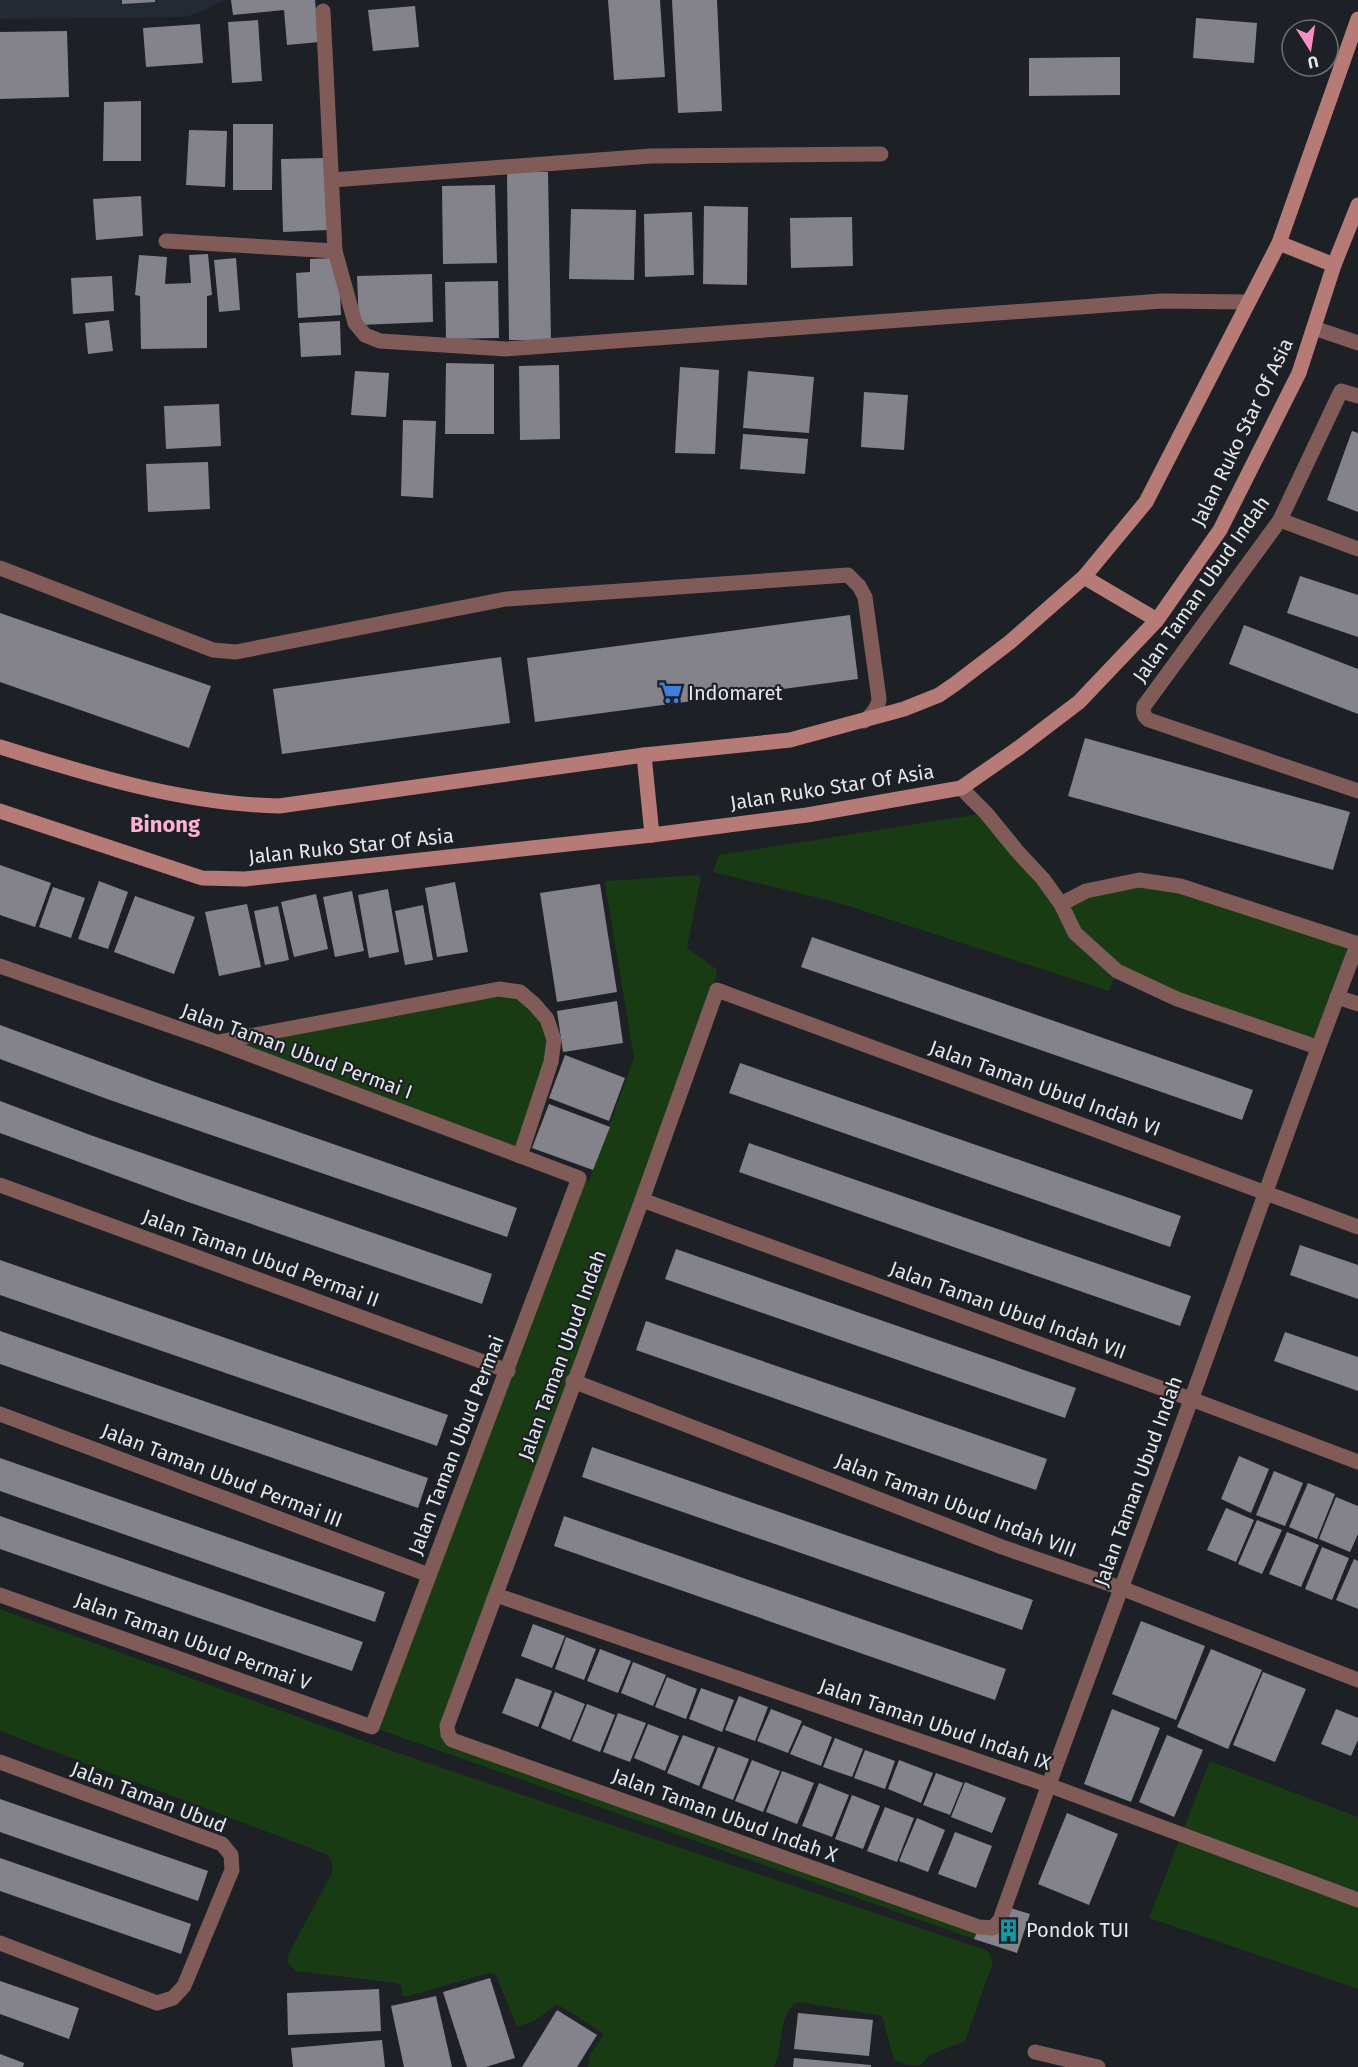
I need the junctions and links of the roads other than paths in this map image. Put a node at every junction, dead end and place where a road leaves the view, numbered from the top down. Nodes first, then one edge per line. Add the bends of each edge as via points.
1 (323, 11) dead end
2 (1358, 19) edge
3 (881, 154) dead end
4 (332, 180) junction
5 (1358, 205) edge
6 (166, 241) dead end
7 (1279, 243) junction
8 (335, 251) junction
9 (1334, 265) junction
10 (1248, 302) junction
11 (1314, 328) junction
12 (1358, 343) edge
13 (1358, 396) edge
14 (1280, 520) junction
15 (1358, 549) edge
16 (0, 568) edge
17 (1084, 577) junction
18 (1157, 620) junction
19 (864, 721) junction
20 (0, 747) edge
21 (644, 755) junction
22 (961, 788) junction
23 (1358, 792) edge
24 (0, 811) edge
25 (652, 835) junction
26 (1061, 904) junction
27 (1358, 943) edge
28 (0, 966) edge
29 (717, 990) joint
30 (1337, 997) junction
31 (1358, 1004) edge
32 (217, 1042) junction
33 (1317, 1047) junction
34 (520, 1156) junction
35 (579, 1178) joint
36 (0, 1185) edge
37 (1265, 1191) junction
38 (642, 1200) junction
39 (1358, 1227) edge
40 (508, 1371) junction
41 (573, 1381) junction
42 (1191, 1399) junction
43 (0, 1414) edge
44 (1358, 1462) edge
45 (429, 1575) junction
46 (1121, 1588) junction
47 (0, 1595) edge
48 (496, 1595) junction
49 (1358, 1680) edge
50 (372, 1727) joint
51 (448, 1734) joint
52 (0, 1762) edge
53 (1048, 1785) junction
54 (1358, 1900) edge
55 (993, 1928) joint
56 (0, 1943) edge
57 (1035, 2052) dead end
58 (1098, 2067) edge

1 - 4 street
2 - 7 street
3 - 4 street via 651,156
4 - 8 street
5 - 9 street, Jalan Ruko Star Of Asia
6 - 8 street
7 - 9 street
7 - 10 street
8 - 10 street via 355,323 365,335 380,341 495,348 1162,301
9 - 11 street, Jalan Ruko Star Of Asia
10 - 17 street via 1146,502
11 - 12 street
11 - 18 street, Jalan Ruko Star Of Asia via 1299,373 1220,530
13 - 14 street, Jalan Taman Ubud Indah via 1341,391
14 - 15 street
14 - 23 street, Jalan Taman Ubud Indah via 1144,706 1143,714 1149,720
16 - 19 street via 213,650 236,652 506,599 848,575 865,597 879,699 875,711
17 - 18 street
17 - 19 street via 1010,642 939,695
18 - 22 street, Jalan Ruko Star Of Asia via 1079,702
19 - 21 street via 790,740
20 - 21 street via 100,778 240,805 279,806
21 - 25 street
22 - 25 street, Jalan Ruko Star Of Asia
22 - 26 street
24 - 25 street, Jalan Ruko Star Of Asia via 202,878 246,879
26 - 27 street, Jalan Taman Ubud Indah via 1086,891 1139,880 1180,886
26 - 33 street via 1075,933 1117,971 1177,999
27 - 30 street, Jalan Taman Ubud Indah
28 - 32 street, Jalan Taman Ubud Permai I
29 - 37 street, Jalan Taman Ubud Indah VI
29 - 38 street, Jalan Taman Ubud Indah
30 - 31 street
30 - 33 street, Jalan Taman Ubud Indah
32 - 34 street, Jalan Taman Ubud Permai I
32 - 34 street via 499,990 520,992 547,1019 554,1040 551,1062
33 - 37 street, Jalan Taman Ubud Indah
34 - 35 street, Jalan Taman Ubud Permai I
35 - 40 street, Jalan Taman Ubud Permai
36 - 40 street, Jalan Taman Ubud Permai II
37 - 39 street, Jalan Taman Ubud Indah VI
37 - 42 street, Jalan Taman Ubud Indah
38 - 41 street, Jalan Taman Ubud Indah
38 - 42 street, Jalan Taman Ubud Indah VII
40 - 45 street, Jalan Taman Ubud Permai
41 - 46 street, Jalan Taman Ubud Indah VIII via 1002,1547
41 - 48 street, Jalan Taman Ubud Indah
42 - 44 street, Jalan Taman Ubud Indah VII
42 - 46 street, Jalan Taman Ubud Indah
43 - 45 street, Jalan Taman Ubud Permai III
45 - 50 street, Jalan Taman Ubud Permai
46 - 49 street, Jalan Taman Ubud Indah VIII
46 - 53 street, Jalan Taman Ubud Indah
47 - 50 street, Jalan Taman Ubud Permai V
48 - 51 street, Jalan Taman Ubud Indah via 447,1726
48 - 53 street, Jalan Taman Ubud Indah IX
51 - 55 street, Jalan Taman Ubud Indah X via 452,1740 956,1920
52 - 56 street, Jalan Taman Ubud via 222,1844 231,1855 232,1870 184,1986 173,1998 157,2003
53 - 54 street, Jalan Taman Ubud Indah IX
53 - 55 street, Jalan Taman Ubud Indah via 1000,1920
57 - 58 street

